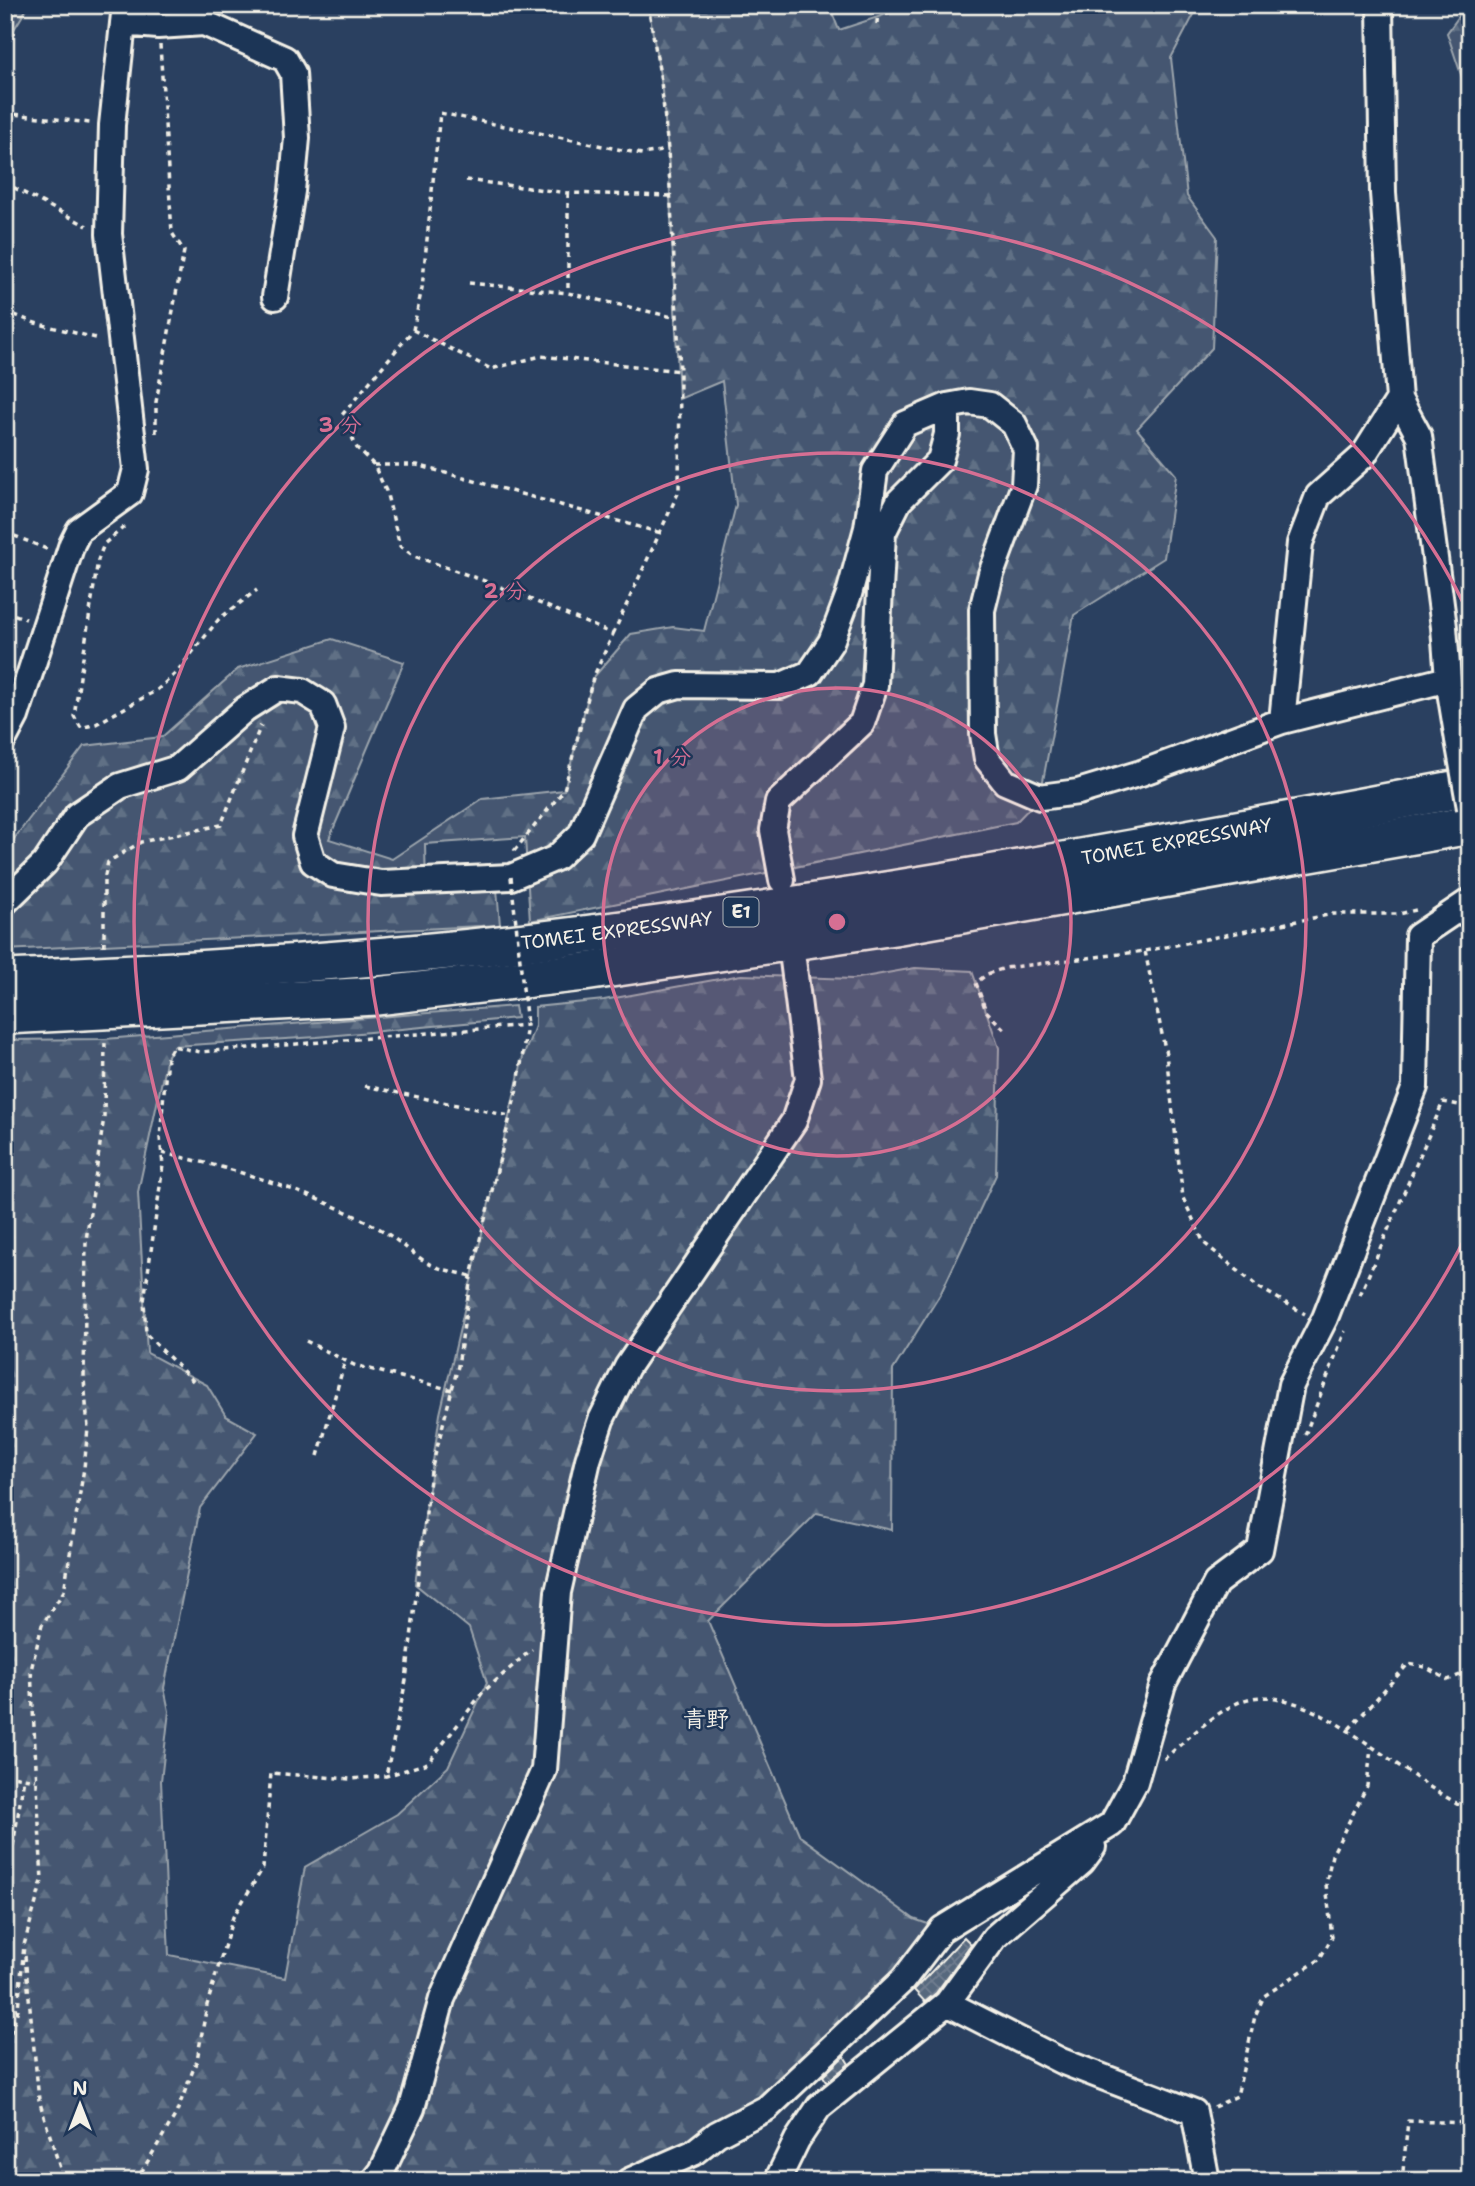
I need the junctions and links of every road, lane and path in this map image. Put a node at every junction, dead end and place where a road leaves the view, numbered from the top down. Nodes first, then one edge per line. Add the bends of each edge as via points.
1 (648, 5) edge
2 (878, 5) edge
3 (1380, 5) edge
4 (124, 14) edge
5 (877, 24) dead end
6 (158, 26) junction
7 (5, 113) edge
8 (112, 125) junction
9 (668, 150) junction
10 (466, 180) dead end
11 (5, 183) edge
12 (568, 193) junction
13 (671, 196) junction
14 (109, 234) junction
15 (469, 283) dead end
16 (568, 293) junction
17 (275, 297) dead end
18 (5, 310) edge
19 (677, 317) junction
20 (413, 330) junction
21 (122, 344) junction
22 (680, 371) junction
23 (1399, 400) junction
24 (947, 406) junction
25 (156, 442) dead end
26 (374, 466) junction
27 (129, 522) dead end
28 (5, 532) edge
29 (661, 533) junction
30 (67, 557) junction
31 (257, 590) dead end
32 (613, 634) junction
33 (1448, 680) junction
34 (278, 688) junction
35 (1282, 721) junction
36 (5, 737) edge
37 (1470, 788) edge
38 (1470, 808) edge
39 (1470, 825) edge
40 (511, 877) junction
41 (782, 880) dead end
42 (1470, 901) edge
43 (5, 902) edge
44 (1424, 908) dead end
45 (104, 946) dead end
46 (1145, 951) junction
47 (793, 960) dead end
48 (5, 979) edge
49 (5, 1015) edge
50 (527, 1025) junction
51 (1004, 1029) dead end
52 (105, 1039) dead end
53 (365, 1086) dead end
54 (1470, 1107) edge
55 (510, 1116) junction
56 (162, 1153) junction
57 (471, 1276) junction
58 (1354, 1308) dead end
59 (1349, 1320) dead end
60 (1322, 1323) junction
61 (306, 1342) dead end
62 (345, 1361) junction
63 (192, 1381) dead end
64 (452, 1390) junction
65 (1303, 1442) dead end
66 (318, 1456) dead end
67 (553, 1632) junction
68 (1470, 1661) edge
69 (1349, 1729) junction
70 (1371, 1747) junction
71 (5, 1775) edge
72 (386, 1776) junction
73 (24, 1778) junction
74 (36, 1780) junction
75 (1135, 1782) junction
76 (1470, 1809) edge
77 (1112, 1824) junction
78 (7, 1873) edge
79 (5, 1895) edge
80 (24, 1945) junction
81 (5, 1989) edge
82 (5, 2003) edge
83 (947, 2003) junction
84 (5, 2009) edge
85 (18, 2009) junction
86 (5, 2052) edge
87 (1194, 2112) junction
88 (1470, 2123) edge
89 (64, 2181) edge
90 (136, 2181) edge
91 (374, 2181) edge
92 (629, 2181) edge
93 (777, 2181) edge
94 (1207, 2181) edge
95 (1402, 2181) edge

1 - 9 path
2 - 5 path
3 - 23 street via 1383,193
4 - 6 street
4 - 8 street
6 - 17 street via 204,23 285,59 293,73 296,152
6 - 25 path via 172,233 184,251 156,402
7 - 8 path
8 - 14 street
9 - 13 path
9 - 20 path via 642,154 440,113 422,288
10 - 12 path
11 - 14 path
12 - 13 path
12 - 16 path
13 - 19 path
14 - 21 street
15 - 16 path
16 - 19 path
18 - 21 path via 35,323
19 - 22 path
20 - 22 path via 491,369 541,356
20 - 26 path via 342,415 357,448
21 - 30 street via 136,469 130,494 79,530
22 - 29 path via 679,491
23 - 33 street via 1419,436
23 - 35 street via 1363,456 1318,496 1300,543
24 - 35 street via 990,405 1014,424 1026,449 1024,485 982,610 983,734 987,759 1005,782 1041,797 1078,792
24 - 40 street via 905,424 876,471 849,594 831,642 810,673 780,686 679,685 657,691 636,709 581,834 556,858
24 - 41 street via 947,434 940,460 899,501 883,533 875,685 862,723 778,802 773,830
26 - 29 path via 417,466
26 - 32 path via 386,491 400,546 414,556
27 - 31 path via 104,544 98,560 75,716 81,728 157,691 219,619
28 - 30 path
29 - 32 path
30 - 36 street via 16,716
32 - 40 path via 593,678 564,790 513,851
33 - 35 street
33 - 38 street, bridge
34 - 40 street via 302,691 323,704 332,728 305,835 313,862 333,875 381,883
34 - 43 street via 245,709 178,768 120,786 77,815 45,863
34 - 45 path via 221,825 141,842 108,862
37 - 48 highway, TOMEI EXPRESSWAY / E1 via 887,891 582,935 355,959
39 - 49 highway, TOMEI EXPRESSWAY / E1 via 894,926 583,972 376,996
40 - 50 path, bridge
42 - 60 street via 1418,936 1415,1087
44 - 46 path via 1399,914 1333,914
46 - 51 path via 986,974 976,984 986,1011
46 - 60 path via 1166,1054 1183,1198 1204,1243 1258,1287
47 - 67 street via 808,1079 794,1121 627,1367 601,1420 558,1592
50 - 55 path
50 - 56 path via 200,1052 173,1046 167,1057
52 - 74 path via 104,1117 86,1240 88,1428 64,1591 42,1625 31,1670
53 - 55 path
54 - 58 path via 1443,1102
55 - 57 path
56 - 57 path via 275,1184 371,1224 402,1241 427,1263
56 - 63 path via 144,1301 146,1334
57 - 64 path
59 - 65 path
60 - 75 street via 1291,1385 1259,1550 1216,1583 1163,1684
61 - 62 path
62 - 64 path
62 - 66 path
64 - 72 path via 426,1497 407,1680
67 - 72 path via 483,1692 428,1763
67 - 91 street via 544,1770 442,1999 412,2108
68 - 69 path via 1460,1675 1448,1680 1425,1667 1408,1664
69 - 70 path
69 - 75 path via 1282,1700 1252,1698 1200,1728
70 - 76 path via 1445,1800
70 - 87 path via 1367,1786 1332,1855 1326,1885 1332,1937 1319,1960 1264,1996 1237,2096
71 - 73 path
72 - 90 path via 350,1779 271,1773 263,1868 233,1917 197,2060 176,2114
73 - 74 path
73 - 78 path
74 - 80 path via 42,1881
75 - 77 street
77 - 83 street via 1082,1862 995,1937
77 - 92 street via 942,1929 904,1980 767,2108 717,2134 693,2153
78 - 79 path
80 - 85 path
80 - 89 path via 39,2100
81 - 82 path
83 - 87 street via 1061,2061
83 - 93 street via 819,2107
84 - 85 path
85 - 86 path
87 - 94 street
88 - 95 path via 1408,2121

